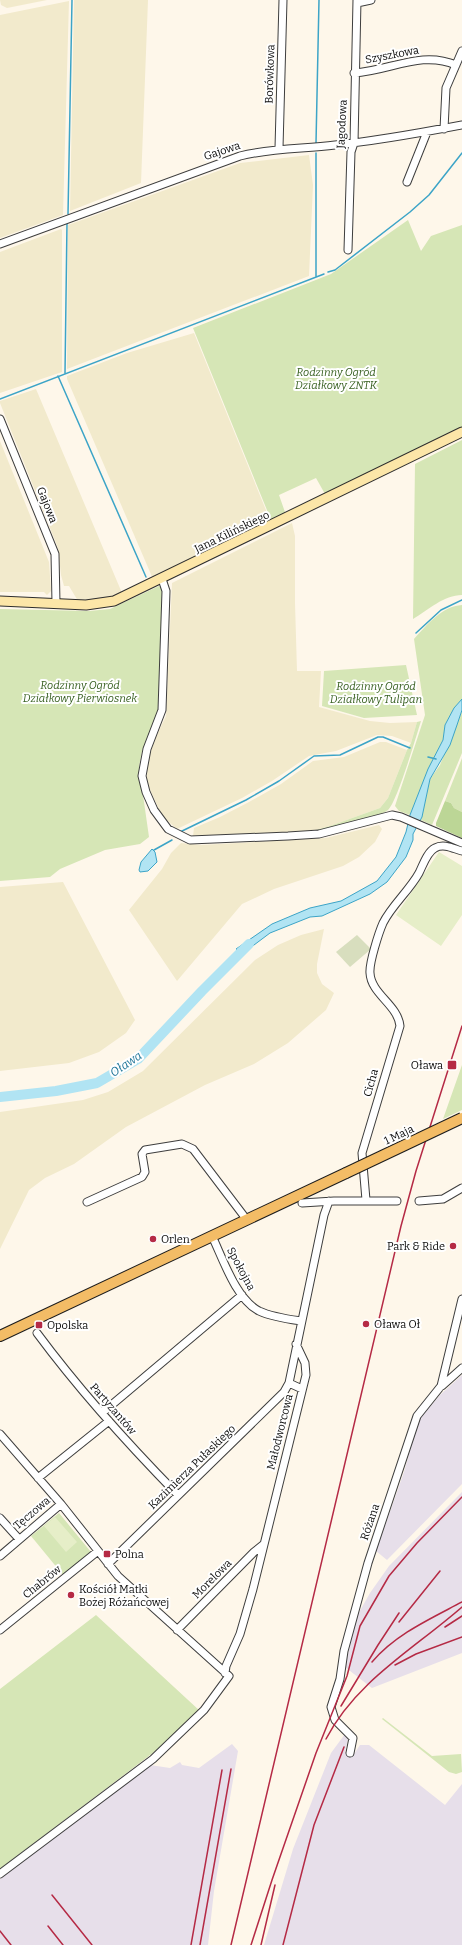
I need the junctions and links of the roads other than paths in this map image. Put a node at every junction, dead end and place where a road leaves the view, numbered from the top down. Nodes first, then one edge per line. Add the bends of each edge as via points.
1 (283, 0) edge
2 (370, 0) edge
3 (357, 2) edge
4 (462, 51) edge
5 (456, 65) junction
6 (354, 73) junction
7 (462, 125) edge
8 (444, 129) junction
9 (427, 132) junction
10 (354, 143) junction
11 (279, 148) junction
12 (407, 182) dead end
13 (0, 244) edge
14 (348, 250) dead end
15 (0, 419) edge
16 (462, 432) edge
17 (162, 579) junction
18 (0, 601) edge
19 (56, 603) junction
20 (462, 843) edge
21 (462, 851) edge
22 (462, 1118) edge
23 (462, 1188) edge
24 (366, 1200) junction
25 (330, 1201) junction
26 (397, 1201) dead end
27 (419, 1201) dead end
28 (86, 1202) dead end
29 (302, 1204) dead end
30 (247, 1220) junction
31 (212, 1236) junction
32 (242, 1296) junction
33 (462, 1299) edge
34 (301, 1321) junction
35 (38, 1333) dead end
36 (0, 1336) edge
37 (296, 1344) junction
38 (462, 1368) edge
39 (289, 1383) junction
40 (441, 1386) junction
41 (302, 1389) junction
42 (102, 1414) junction
43 (109, 1421) junction
44 (0, 1434) edge
45 (38, 1478) junction
46 (178, 1495) junction
47 (61, 1504) junction
48 (0, 1518) edge
49 (19, 1539) junction
50 (264, 1544) junction
51 (98, 1551) junction
52 (0, 1556) edge
53 (108, 1564) junction
54 (0, 1630) edge
55 (177, 1630) junction
56 (225, 1673) junction
57 (350, 1753) dead end
58 (0, 1874) edge

1 - 11 street, Borówkowa
2 - 3 street
3 - 6 street, Jagodowa
4 - 5 street
5 - 6 street, Szyszkowa via 419,59
5 - 8 street via 446,88
6 - 10 street, Jagodowa
7 - 8 street, Gajowa
8 - 9 street, Gajowa
9 - 10 street, Gajowa
9 - 12 street
10 - 11 street, Gajowa
10 - 14 street, Jagodowa via 351,152
11 - 13 street, Gajowa via 228,159
15 - 19 street, Gajowa via 55,554
16 - 17 street, Jana Kilińskiego
17 - 19 street, Jana Kilińskiego via 110,602 86,605
17 - 20 street via 166,591 162,710 145,753 142,776 154,810 168,829 190,840 288,836 329,832 392,815
18 - 19 street, Jana Kilińskiego
21 - 24 street, Cicha via 442,846 435,848 428,855 409,889 388,914 371,962 372,981 400,1024 362,1154
22 - 30 main road, 1 Maja, bridge
23 - 27 street via 443,1199
24 - 25 street
24 - 26 street
25 - 29 street
25 - 34 street, Małodworcowa via 324,1215
28 - 30 street via 142,1177 145,1172 142,1154 145,1150 182,1144 193,1149
30 - 31 main road
31 - 32 street, Spokojna
31 - 36 main road
32 - 34 street, Spokojna via 263,1312
32 - 42 street
33 - 40 street, Różana
34 - 37 street, Małodworcowa
35 - 42 street, Partyzantów
37 - 39 street, Małodworcowa
37 - 41 street via 305,1363 306,1375
38 - 40 street
39 - 41 street, Małodworcowa
39 - 46 street, Kazimierza Pułaskiego via 284,1392
40 - 57 street, Różana via 417,1416 368,1562 352,1620 340,1681 331,1705 335,1720 353,1738
41 - 50 street, Małodworcowa
42 - 43 street, Partyzantów
43 - 45 street
43 - 46 street, Partyzantów
44 - 45 street
45 - 47 street
46 - 53 street, Kazimierza Pułaskiego
47 - 49 street, Tęczowa
47 - 51 street
48 - 49 street
49 - 52 street, Tęczowa
50 - 55 street, Morelowa
50 - 56 street, Małodworcowa via 240,1634
51 - 53 street
51 - 54 street, Chabrów
53 - 55 street
55 - 56 street
56 - 58 street via 229,1676 204,1710 158,1754

